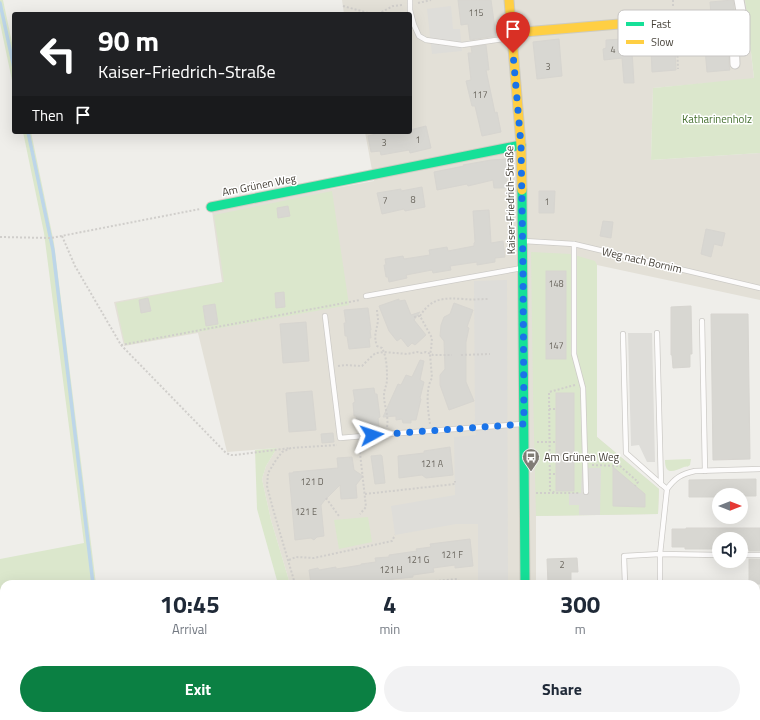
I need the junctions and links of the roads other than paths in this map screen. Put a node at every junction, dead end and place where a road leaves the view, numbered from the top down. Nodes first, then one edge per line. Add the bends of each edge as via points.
1 (410, 0) edge
2 (509, 0) edge
3 (739, 0) edge
4 (741, 10) edge
5 (411, 12) edge
6 (412, 18) edge
7 (618, 25) edge
8 (512, 35) junction
9 (735, 56) edge
10 (735, 64) dead end
11 (521, 145) junction
12 (211, 207) road end
13 (522, 241) junction
14 (574, 244) junction
15 (523, 268) junction
16 (760, 288) edge
17 (366, 296) road end
18 (324, 316) dead end
19 (702, 321) dead end
20 (657, 333) dead end
21 (623, 334) dead end
22 (524, 424) junction
23 (760, 470) edge
24 (705, 471) junction
25 (660, 484) junction
26 (668, 489) junction
27 (586, 492) road end
28 (660, 554) junction
29 (712, 555) edge
30 (748, 555) edge
31 (760, 555) edge
32 (524, 580) edge
33 (625, 580) edge
34 (660, 580) edge

1 - 5 lane
2 - 8 street, Kaiser-Friedrich-Straße
3 - 4 street
6 - 8 lane via 419,36 426,40 462,45
7 - 8 street
8 - 11 street, Kaiser-Friedrich-Straße
9 - 10 street
11 - 12 street, Am Grünen Weg
11 - 13 street, Kaiser-Friedrich-Straße
13 - 14 lane, Weg nach Bornim
13 - 15 street, Kaiser-Friedrich-Straße
14 - 16 lane, Weg nach Bornim
14 - 27 lane via 574,354 584,388
15 - 17 lane
15 - 22 street, Kaiser-Friedrich-Straße
18 - 22 lane via 340,438
19 - 24 lane
20 - 25 lane
21 - 25 lane via 626,453
22 - 32 street, Kaiser-Friedrich-Straße
23 - 24 lane
24 - 26 lane via 683,474 672,482
25 - 26 lane
26 - 28 lane
28 - 29 lane
28 - 33 lane via 624,556
28 - 34 lane
30 - 31 lane

